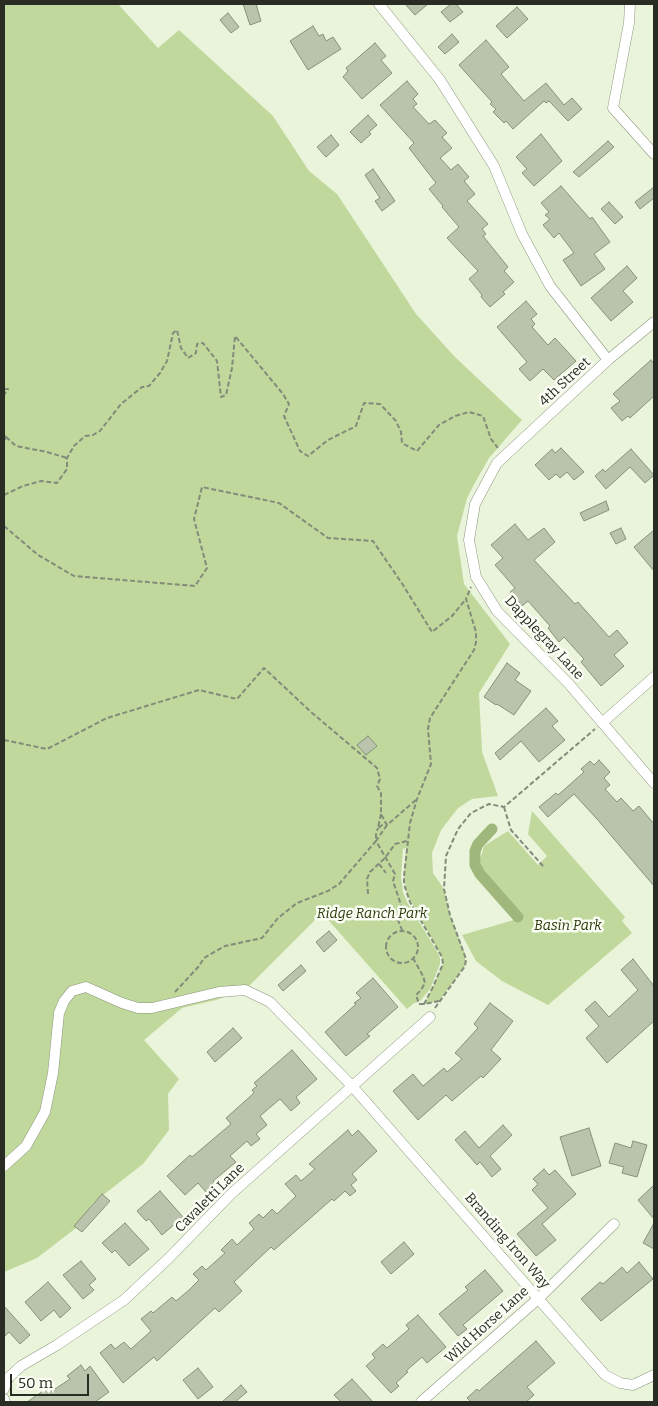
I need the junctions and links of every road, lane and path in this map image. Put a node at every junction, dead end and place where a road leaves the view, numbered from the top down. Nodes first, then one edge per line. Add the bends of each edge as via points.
1 (379, 4) edge
2 (630, 4) edge
3 (654, 154) edge
4 (654, 322) edge
5 (608, 360) junction
6 (4, 389) edge
7 (4, 396) edge
8 (5, 437) edge
9 (4, 443) edge
10 (67, 458) junction
11 (501, 460) junction
12 (4, 495) edge
13 (4, 526) edge
14 (476, 577) junction
15 (466, 599) junction
16 (654, 677) edge
17 (602, 723) junction
18 (4, 740) edge
19 (654, 783) edge
20 (417, 799) junction
21 (504, 807) junction
22 (381, 814) junction
23 (386, 824) junction
24 (378, 828) junction
25 (376, 841) junction
26 (407, 841) junction
27 (385, 858) junction
28 (379, 864) junction
29 (542, 866) dead end
30 (386, 873) dead end
31 (368, 894) dead end
32 (402, 930) junction
33 (413, 958) junction
34 (439, 1001) junction
35 (170, 1004) junction
36 (424, 1004) junction
37 (430, 1017) joint
38 (352, 1086) junction
39 (4, 1166) edge
40 (614, 1224) dead end
41 (539, 1298) junction
42 (654, 1375) edge
43 (4, 1389) edge
44 (4, 1398) edge
45 (4, 1402) edge
46 (421, 1402) edge

1 - 5 street via 440,80 494,166 522,234 550,286
2 - 3 street via 613,108
4 - 5 street, 4th Street
5 - 11 street, 4th Street
6 - 7 path via 8,389
8 - 9 path
8 - 10 path via 16,446
10 - 11 path via 85,436 93,436 100,431 121,404 142,387 149,386 168,361 173,333 177,330 181,348 188,358 196,353 197,344 203,343 217,361 221,398 226,395 235,336 283,394 289,404 284,416 300,451 308,456 328,440 356,426 364,404 380,404 396,421 402,443 417,451 439,425 455,416 469,412 484,416
10 - 12 path via 67,470 57,483 41,481
11 - 14 street, Dapplegray Lane via 475,504 469,540
13 - 15 path via 38,556 74,576 195,586 207,568 194,519 202,487 279,503 328,538 373,541 432,632
14 - 15 path
14 - 17 street, Dapplegray Lane via 497,611 569,684
15 - 20 path via 476,632 474,650 430,718 431,764
16 - 17 street
17 - 19 street, Dapplegray Lane
17 - 21 path
18 - 22 path via 47,749 107,718 200,690 237,699 264,668 377,768
20 - 23 path
20 - 26 path
21 - 29 path via 511,830
21 - 34 path via 489,804 471,813 458,829 446,856 444,889 466,959 465,966
22 - 23 path
22 - 24 path
23 - 24 path
23 - 25 path
24 - 25 path
25 - 27 path
25 - 35 path via 339,884 297,903 278,918 262,938 224,946 204,958 170,999
26 - 27 path via 395,844
26 - 36 path via 404,876 407,894 443,964
27 - 28 path
27 - 32 path via 395,874 393,881 402,908 398,920
28 - 30 path
28 - 31 path via 367,880
32 - 33 path via 410,932 417,942 418,949
32 - 33 path via 388,937 386,952 400,963
33 - 36 path via 425,983 416,994 419,1004
34 - 36 path
34 - 37 path
35 - 38 street, Branding Iron Way via 219,992 245,990 270,1002
35 - 39 street, Branding Iron Way via 138,1008 86,987 72,991 59,1013 54,1073 46,1112 26,1146
37 - 38 street, Cavaletti Lane
38 - 41 street, Branding Iron Way
38 - 43 street, Cavaletti Lane via 231,1194 124,1300 21,1366 8,1378
40 - 41 street, Wild Horse Lane
41 - 42 street, Branding Iron Way via 605,1374 620,1383 633,1385
41 - 46 street, Wild Horse Lane
44 - 45 street

